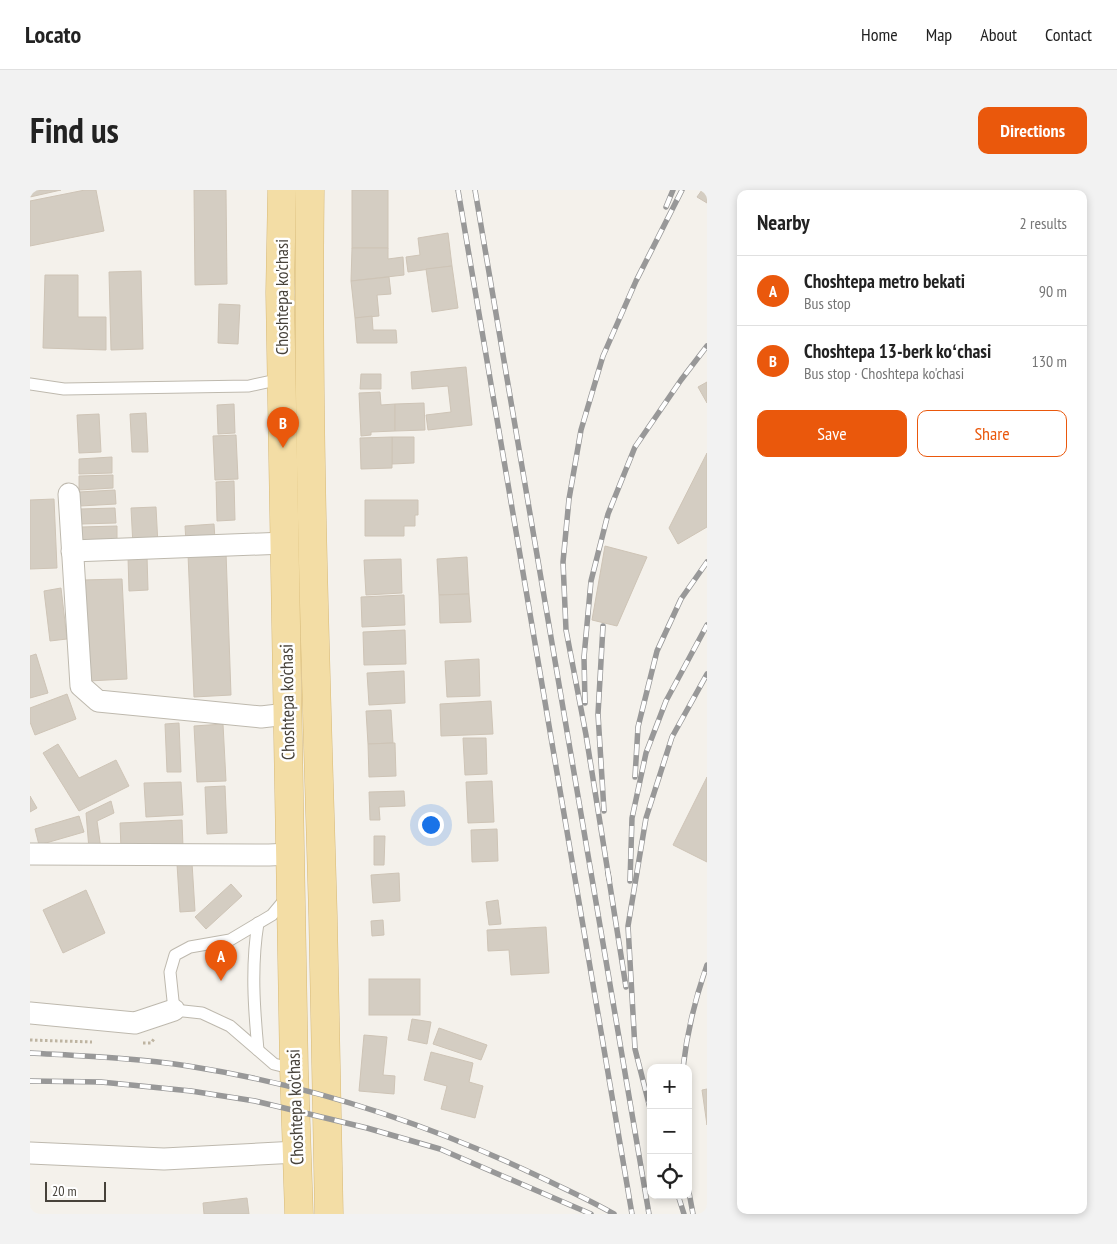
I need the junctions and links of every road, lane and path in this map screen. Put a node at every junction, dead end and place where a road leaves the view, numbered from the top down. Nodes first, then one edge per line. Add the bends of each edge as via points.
1 (282, 190) edge
2 (310, 190) edge
3 (281, 380) junction
4 (30, 384) edge
5 (69, 494) dead end
6 (285, 543) junction
7 (72, 551) junction
8 (287, 714) junction
9 (30, 854) edge
10 (290, 854) junction
11 (291, 892) junction
12 (258, 923) junction
13 (174, 1010) junction
14 (30, 1014) edge
15 (258, 1050) junction
16 (294, 1069) junction
17 (296, 1152) junction
18 (30, 1153) edge
19 (299, 1214) edge
20 (329, 1214) edge

1 - 3 main road, Choshtepa ko'chasi
2 - 20 main road, Choshtepa ko'chasi via 311,538
3 - 4 lane via 249,386 191,387 64,389
3 - 6 main road, Choshtepa ko'chasi
5 - 7 street
6 - 7 street
6 - 8 main road, Choshtepa ko'chasi
7 - 8 street via 81,686 98,702 261,717
8 - 10 main road, Choshtepa ko'chasi
9 - 10 street
10 - 11 main road, Choshtepa ko'chasi
11 - 12 lane via 272,914
11 - 16 main road, Choshtepa ko'chasi
12 - 13 lane via 230,940 190,947 174,955 170,972
12 - 15 lane via 254,948
13 - 14 street via 134,1023
13 - 15 lane via 202,1013 230,1026
15 - 16 lane via 274,1064
16 - 17 main road, Choshtepa ko'chasi
17 - 18 street via 164,1159
17 - 19 main road, Choshtepa ko'chasi

